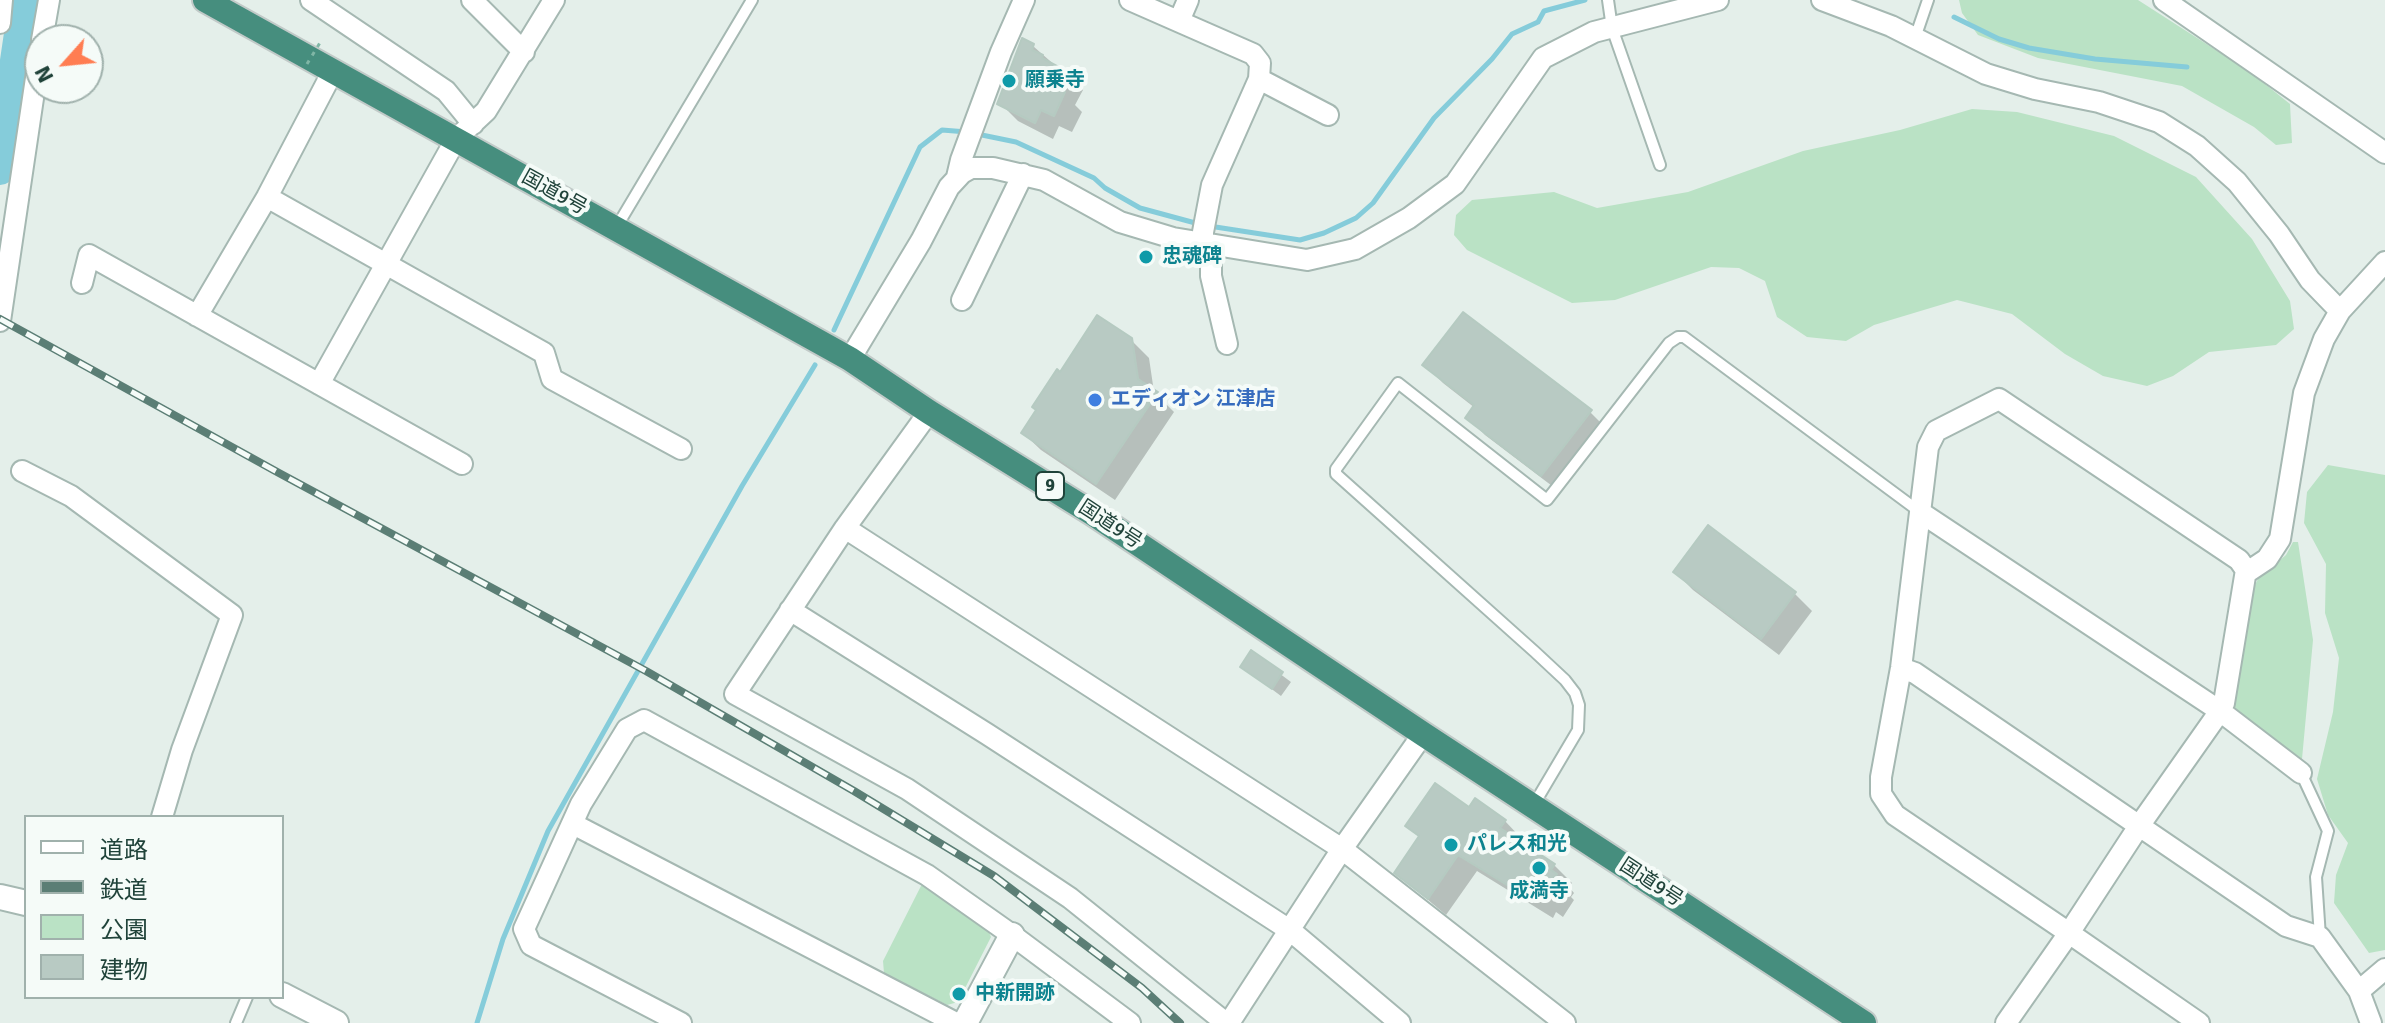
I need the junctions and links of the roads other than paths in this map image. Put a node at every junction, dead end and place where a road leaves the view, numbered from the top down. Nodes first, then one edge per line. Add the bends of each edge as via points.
1 (2, 0) edge
2 (49, 0) edge
3 (205, 0) edge
4 (311, 0) edge
5 (472, 0) edge
6 (554, 0) edge
7 (752, 0) edge
8 (1024, 0) edge
9 (1130, 0) edge
10 (1188, 0) edge
11 (1718, 0) edge
12 (1822, 0) edge
13 (1928, 0) edge
14 (2164, 0) edge
15 (1610, 13) edge
16 (1179, 21) junction
17 (0, 23) edge
18 (45, 24) edge
19 (1915, 38) junction
20 (524, 52) junction
21 (333, 71) junction
22 (1259, 79) junction
23 (32, 104) edge
24 (1328, 115) dead end
25 (464, 131) junction
26 (2385, 153) edge
27 (1660, 165) dead end
28 (1023, 174) junction
29 (957, 177) junction
30 (267, 197) junction
31 (616, 228) junction
32 (1204, 232) junction
33 (2385, 262) edge
34 (386, 264) junction
35 (82, 283) dead end
36 (962, 300) dead end
37 (2340, 311) junction
38 (197, 316) junction
39 (0, 321) edge
40 (1227, 344) dead end
41 (850, 359) junction
42 (319, 384) junction
43 (929, 412) junction
44 (681, 449) dead end
45 (462, 464) dead end
46 (22, 471) dead end
47 (1920, 512) junction
48 (845, 528) junction
49 (2246, 573) junction
50 (790, 610) junction
51 (1901, 668) junction
52 (2220, 711) junction
53 (1423, 734) junction
54 (2301, 773) joint
55 (1533, 806) junction
56 (163, 815) edge
57 (573, 824) junction
58 (2139, 826) junction
59 (1342, 849) junction
60 (0, 897) edge
61 (24, 903) edge
62 (1291, 931) junction
63 (2069, 933) junction
64 (1012, 935) junction
65 (2320, 937) junction
66 (2385, 969) edge
67 (2359, 991) junction
68 (284, 996) edge
69 (246, 999) edge
70 (1117, 1019) edge
71 (236, 1023) edge
72 (336, 1023) edge
73 (681, 1023) edge
74 (956, 1023) edge
75 (965, 1023) edge
76 (1228, 1023) edge
77 (1400, 1023) edge
78 (1565, 1023) edge
79 (1864, 1023) edge
80 (2006, 1023) edge
81 (2199, 1023) edge
82 (2371, 1023) edge

1 - 17 street
2 - 18 street
3 - 21 highway, 国道9号 / 9
4 - 25 street via 446,91
5 - 20 street
6 - 20 street
7 - 31 lane
8 - 29 street
9 - 16 street
10 - 16 street
11 - 15 street
12 - 19 street
13 - 19 lane
14 - 26 street
15 - 27 lane
15 - 32 street via 1543,58 1455,184 1355,249 1307,260
16 - 22 street via 1253,54 1260,63
19 - 37 street via 1986,74 2159,122 2197,146 2237,182 2310,280
20 - 25 street via 486,111
21 - 25 highway, 国道9号 / 9
21 - 30 street
22 - 24 street
22 - 32 street via 1212,185
23 - 39 street
25 - 31 highway, 国道9号 / 9
25 - 34 street
28 - 29 street via 977,167
28 - 32 street via 1120,222 1173,238
28 - 36 street
29 - 41 street
30 - 34 street
30 - 38 street
31 - 41 highway, 国道9号 / 9
32 - 40 street
33 - 37 street
34 - 42 street
34 - 44 street via 544,353 552,379
35 - 38 street via 89,255
37 - 49 street via 2304,393 2280,539 2267,559
38 - 42 street
41 - 43 highway, 国道9号 / 9
42 - 45 street
43 - 48 street
43 - 53 highway, 国道9号 / 9 via 1092,513
46 - 56 street via 71,496 232,615
47 - 49 street via 1928,447 1936,431 1999,399 2239,560
47 - 51 street
47 - 52 street
47 - 55 lane via 1684,337 1669,343 1547,500 1398,383 1336,474 1575,693 1578,730
48 - 50 street
48 - 59 street
49 - 52 street
50 - 62 street
50 - 76 street via 735,694 907,789 1070,898
51 - 58 street
51 - 63 street via 1881,794 1895,815
52 - 54 street
52 - 58 street
53 - 55 highway, 国道9号 / 9
53 - 59 street
54 - 65 lane via 2328,831 2316,877
55 - 79 highway, 国道9号 / 9
57 - 64 street via 627,729 644,720 927,875
57 - 73 street via 524,929 531,945
57 - 74 street
58 - 63 street
58 - 65 street via 2286,926
59 - 62 street
59 - 78 street
60 - 61 street
62 - 76 street
62 - 77 street
63 - 80 street
63 - 81 street
64 - 70 street
64 - 75 street
65 - 67 street
66 - 67 street
67 - 82 street
68 - 72 street
69 - 71 lane

